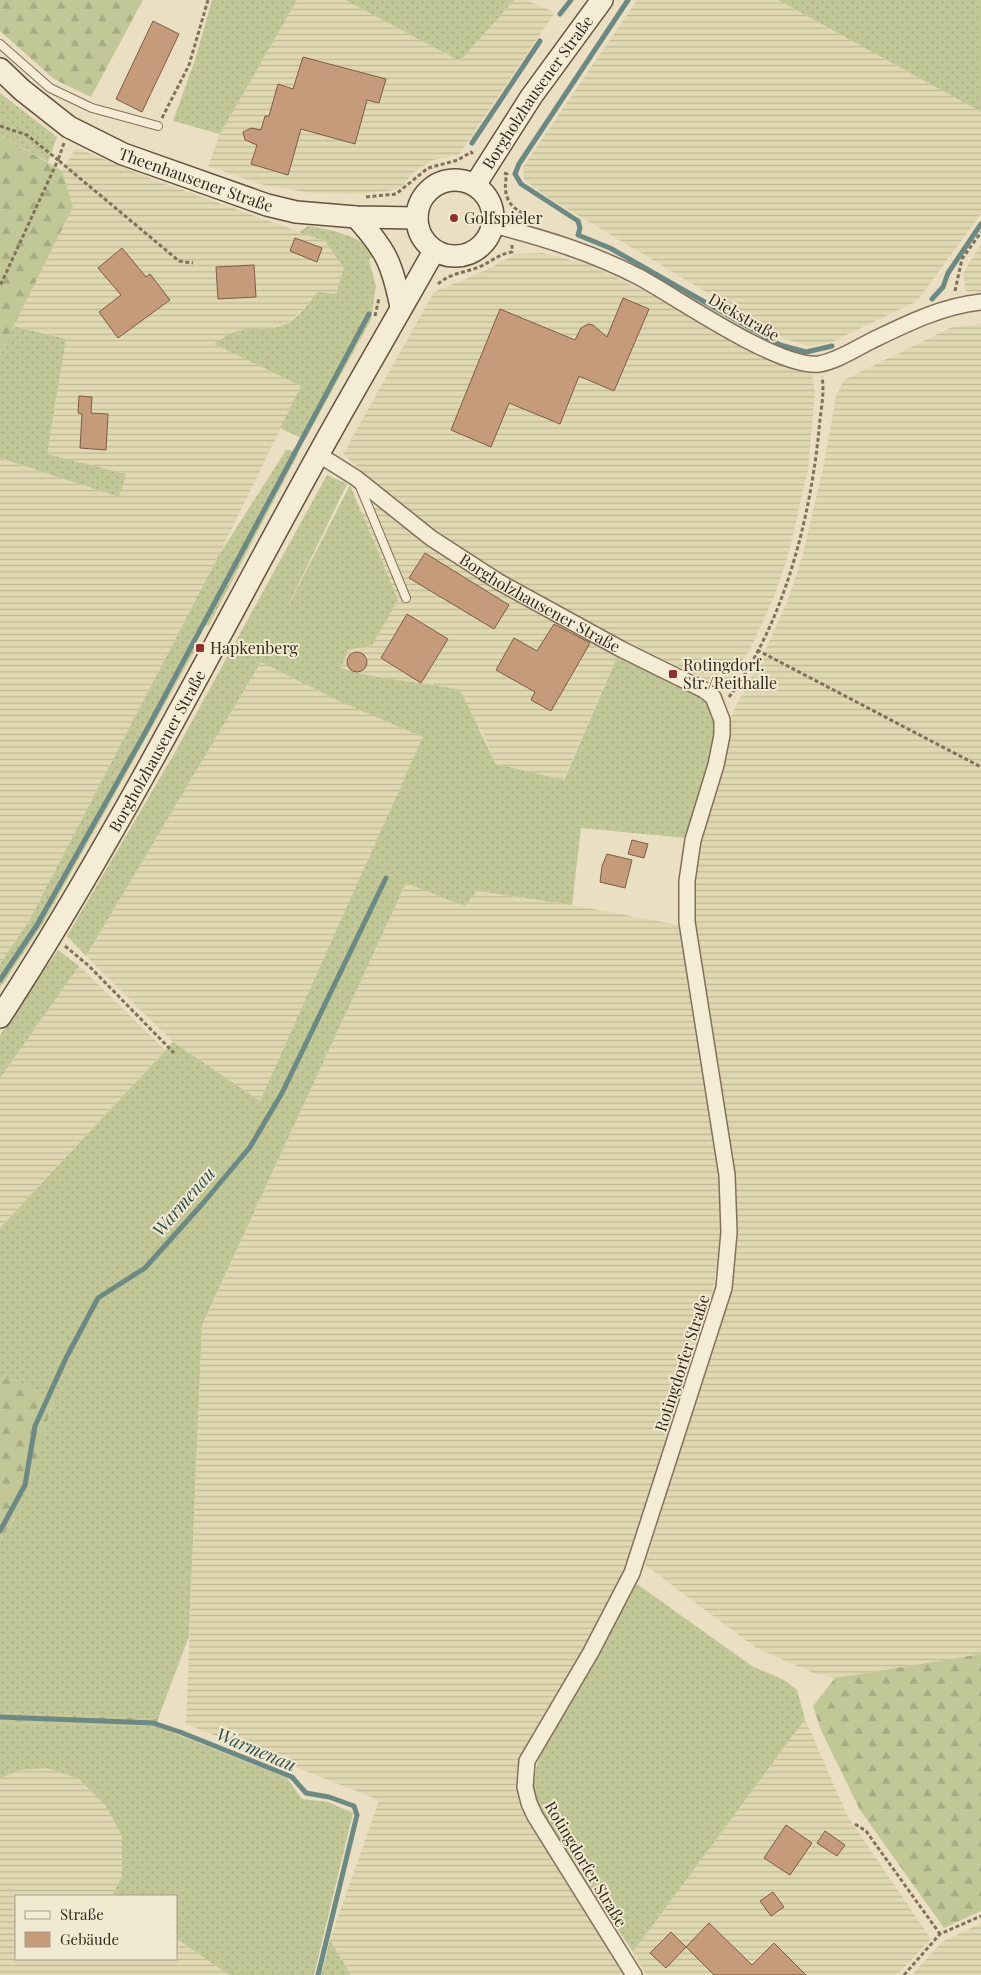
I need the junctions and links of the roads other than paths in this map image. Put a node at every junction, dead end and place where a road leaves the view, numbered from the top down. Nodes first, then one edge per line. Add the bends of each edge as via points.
1 (602, 0) edge
2 (0, 44) edge
3 (0, 69) edge
4 (158, 126) road end
5 (475, 185) junction
6 (358, 207) junction
7 (416, 218) junction
8 (493, 226) junction
9 (434, 251) junction
10 (981, 302) edge
11 (401, 307) junction
12 (318, 454) junction
13 (356, 478) junction
14 (406, 598) dead end
15 (718, 705) joint
16 (0, 1017) edge
17 (634, 1975) edge

1 - 5 main road, Borgholzhausener Straße via 531,97
2 - 4 lane via 50,88 92,108
3 - 6 main road, Theenhausener Straße via 69,127 122,154 267,206 296,212
5 - 7 main road via 456,180 436,184 422,198
5 - 8 main road via 490,202
6 - 7 main road, Theenhausener Straße
6 - 11 main road via 386,256
7 - 9 main road via 424,242
8 - 9 main road via 481,247 470,254 446,256
8 - 10 street, Diekstraße via 589,254 639,277 774,355 807,363 820,364 842,356 957,304
9 - 11 main road, Borgholzhausener Straße
11 - 12 main road, Borgholzhausener Straße
12 - 13 street, Borgholzhausener Straße
12 - 16 main road, Borgholzhausener Straße via 166,739 53,936
13 - 14 lane
13 - 15 street, Borgholzhausener Straße via 431,538 499,582 704,690
15 - 17 street, Rotingdorfer Straße via 722,735 693,840 687,881 688,922 728,1175 729,1232 724,1288 632,1573 591,1652 527,1761 525,1787 535,1816

